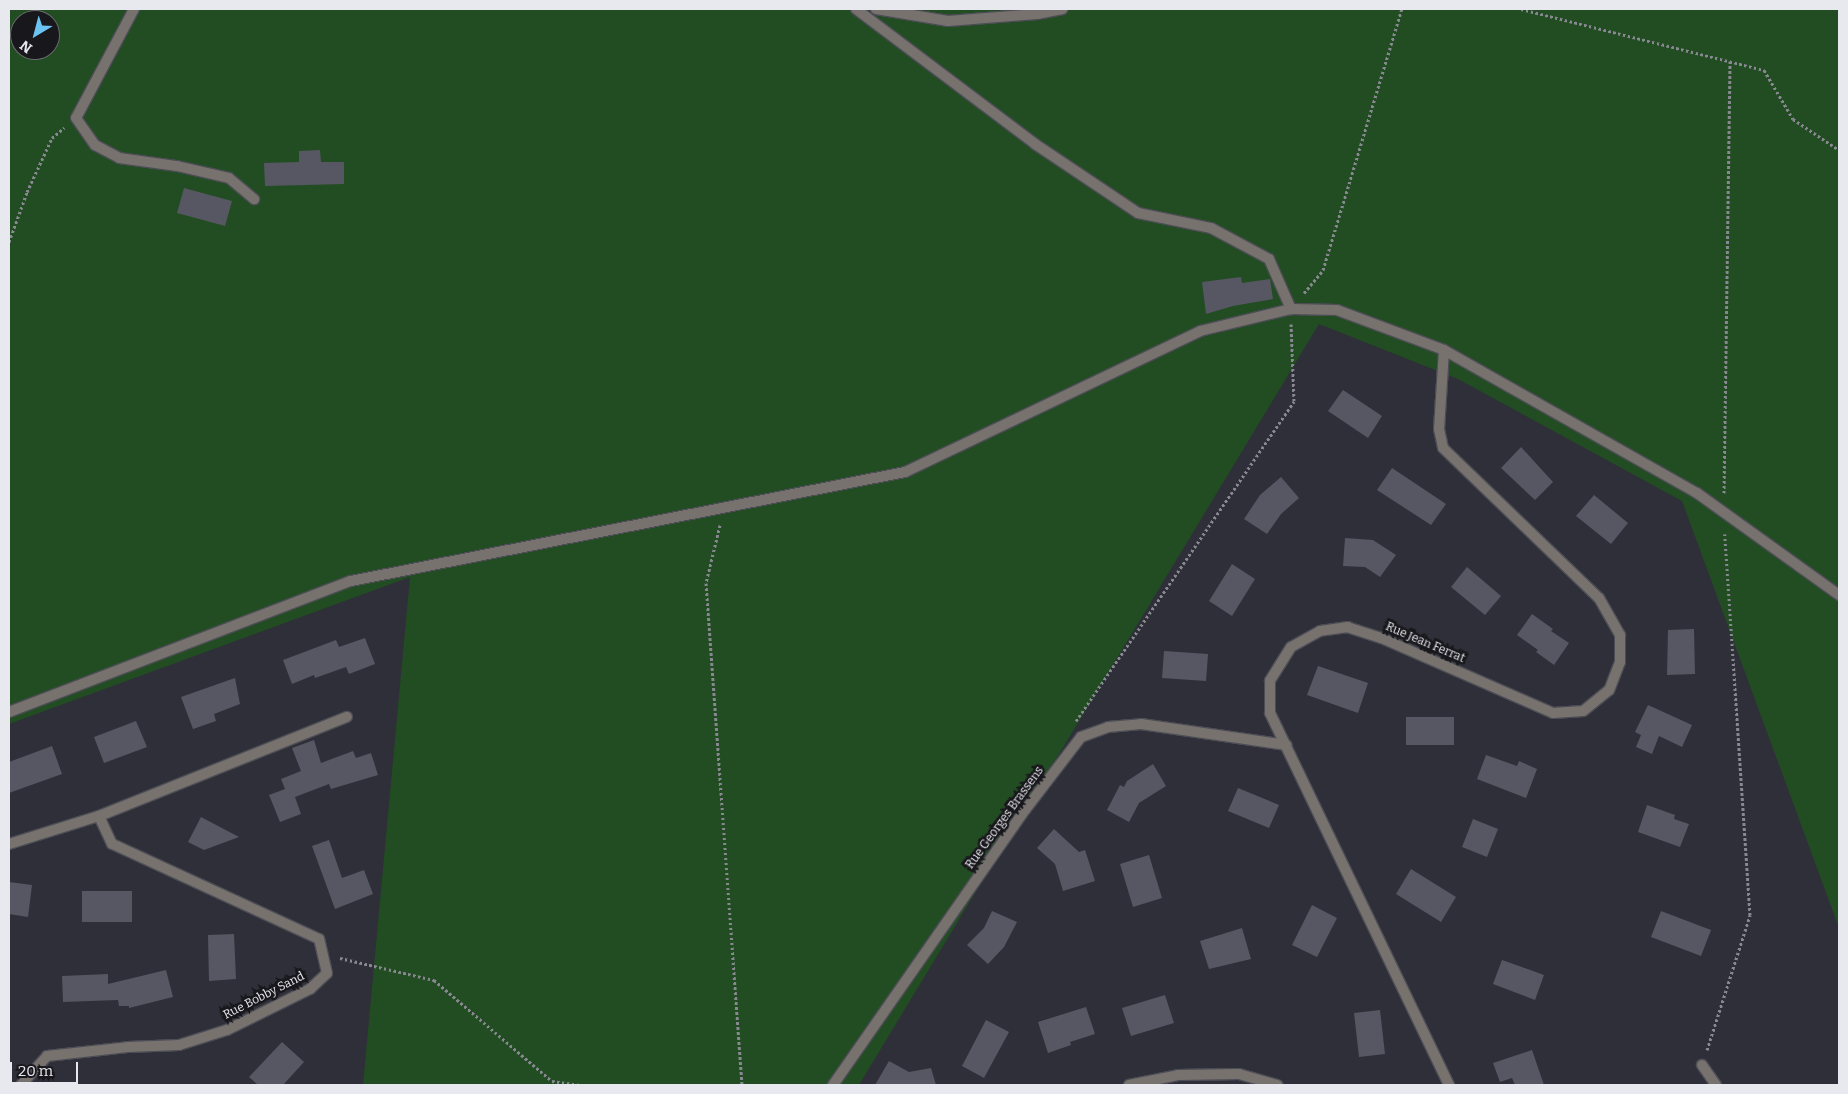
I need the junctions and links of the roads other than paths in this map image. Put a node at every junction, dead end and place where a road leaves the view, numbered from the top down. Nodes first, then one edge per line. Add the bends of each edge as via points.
1 (134, 9) edge
2 (856, 9) edge
3 (876, 9) edge
4 (1062, 9) edge
5 (254, 199) dead end
6 (1291, 309) junction
7 (1444, 350) junction
8 (1839, 594) edge
9 (9, 712) edge
10 (347, 717) dead end
11 (1286, 745) junction
12 (100, 816) junction
13 (9, 844) edge
14 (1702, 1065) road end
15 (1178, 1075) junction
16 (21, 1085) edge
17 (833, 1085) edge
18 (1129, 1085) edge
19 (1168, 1085) edge
20 (1277, 1085) edge
21 (1448, 1085) edge
22 (1716, 1085) edge

1 - 5 street via 76,118 95,145 119,158 177,166 228,178
2 - 6 street via 1035,144 1138,213 1211,228 1269,259
3 - 4 street via 948,21
6 - 7 street via 1337,310
6 - 9 street via 1200,331 905,472 350,581
7 - 8 street via 1697,493
7 - 11 street, Rue Jean Ferrat via 1439,429 1443,448 1599,598 1620,635 1620,662 1609,690 1583,712 1553,713 1381,638 1348,627 1320,631 1292,647 1270,681 1270,713
10 - 12 street
11 - 17 street, Rue Georges Brassens via 1141,724 1108,727 1081,737 1025,810
11 - 21 street, Rue Jean Ferrat
12 - 13 street
12 - 16 street, Rue Bobby Sand via 112,844 319,939 326,974 310,990 227,1030 179,1045 47,1056
14 - 22 street
15 - 18 street
15 - 19 street
15 - 20 street via 1239,1074

